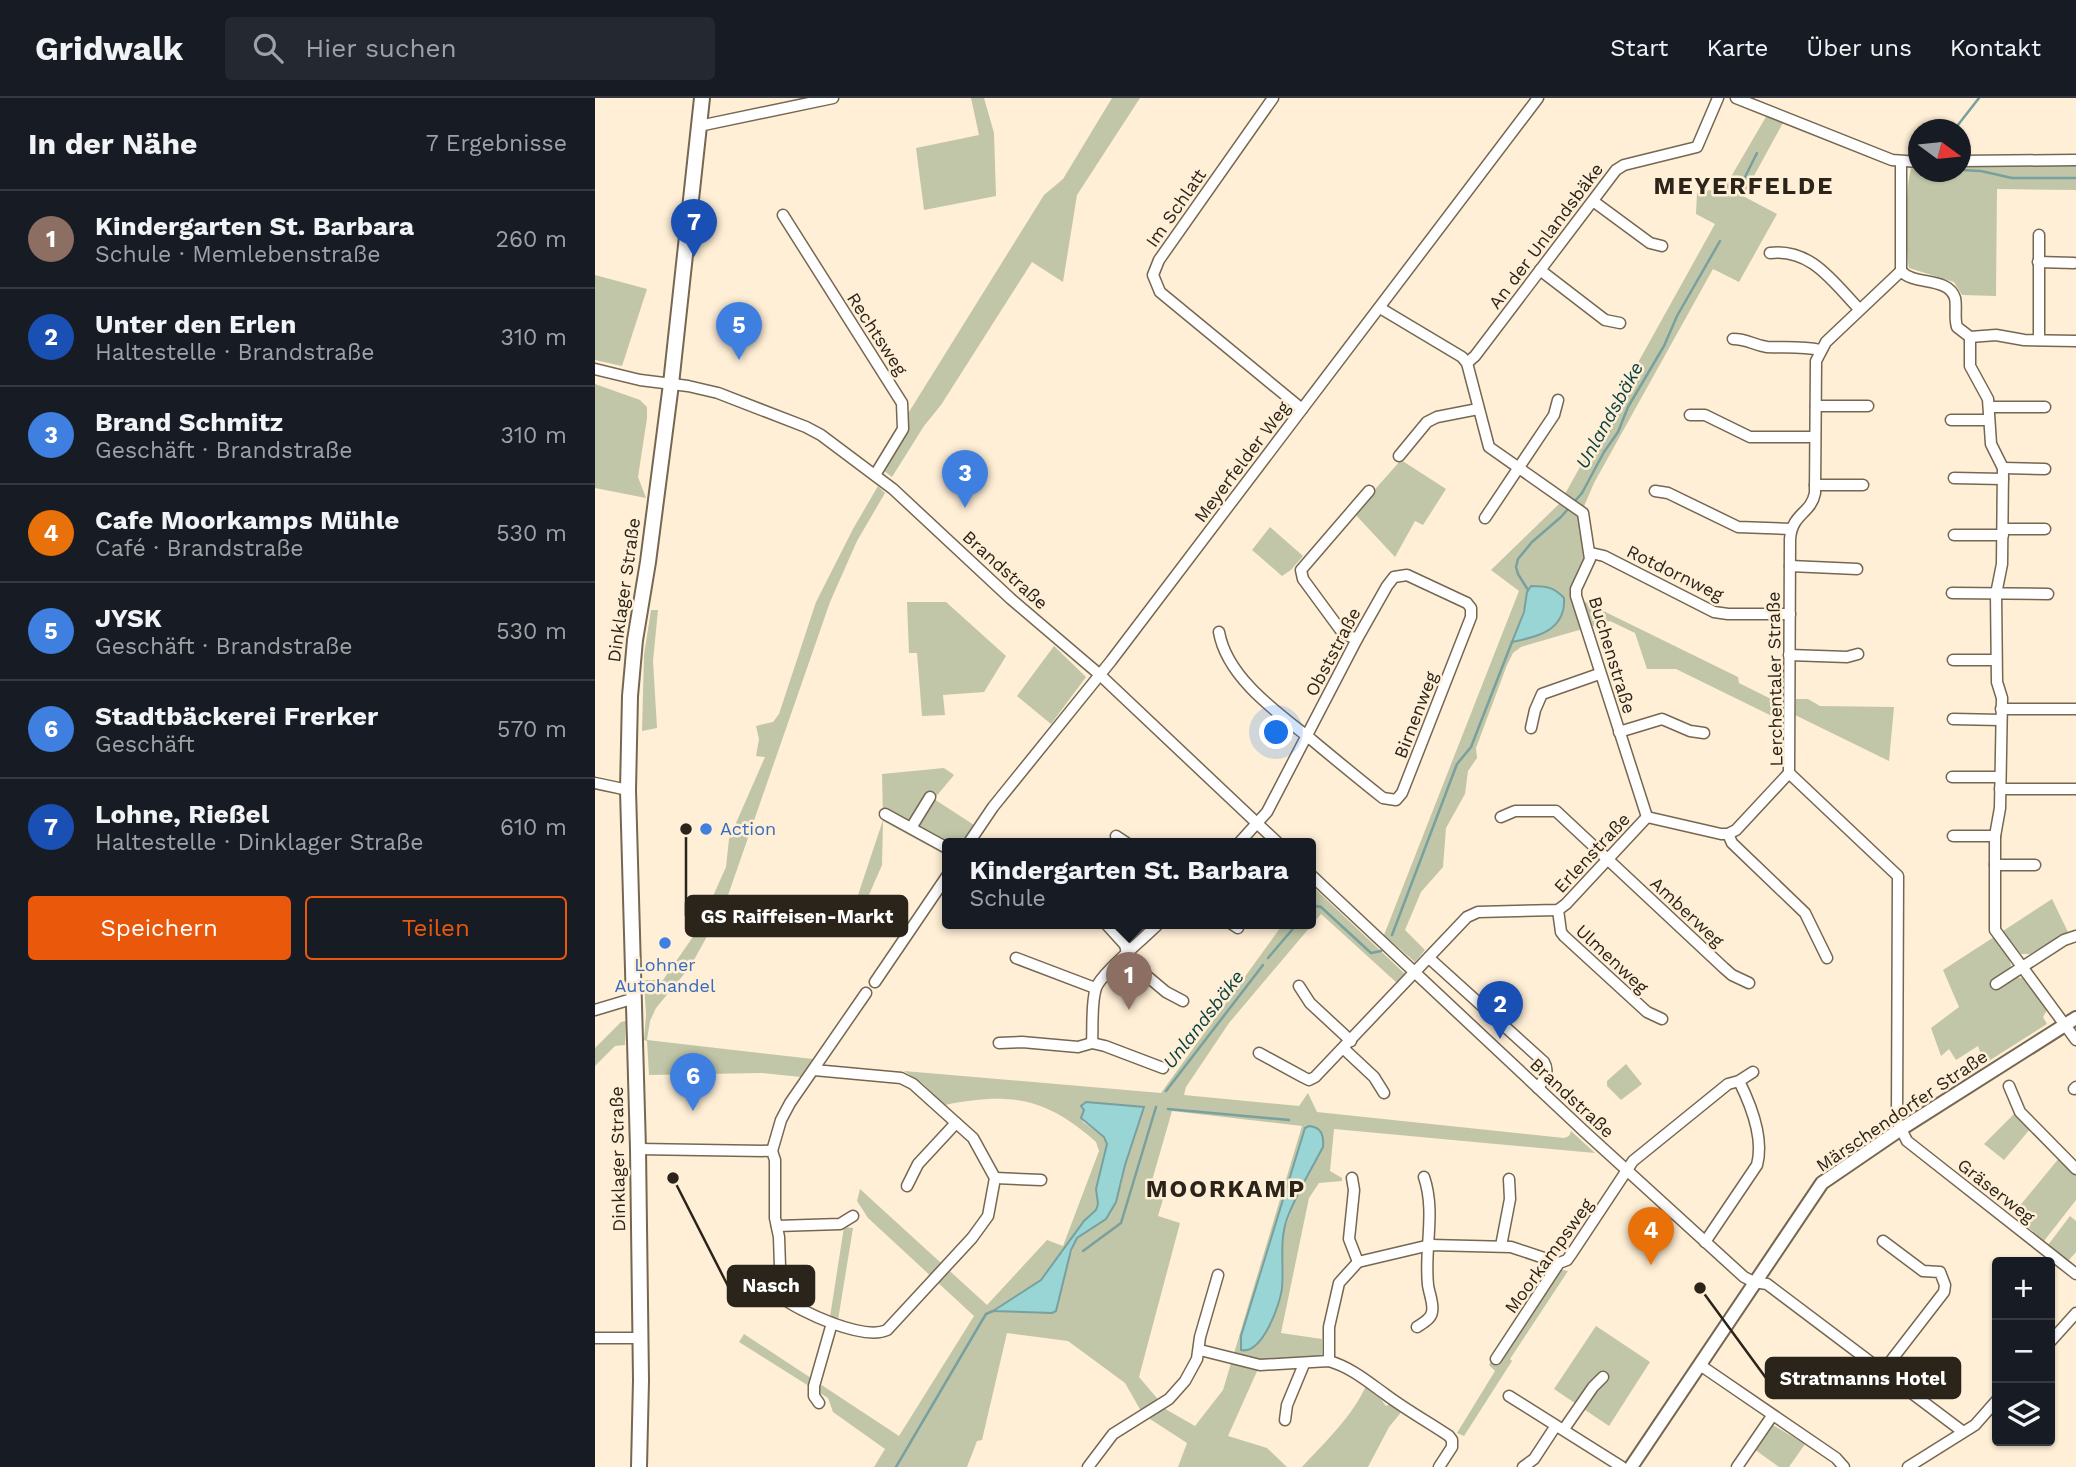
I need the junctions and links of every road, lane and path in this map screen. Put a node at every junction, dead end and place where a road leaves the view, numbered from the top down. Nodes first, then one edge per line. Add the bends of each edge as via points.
1 (702, 98) edge
2 (833, 98) edge
3 (1273, 98) edge
4 (1538, 98) edge
5 (1719, 98) edge
6 (1736, 98) edge
7 (699, 126) junction
8 (2076, 160) edge
9 (1971, 161) edge
10 (1901, 162) junction
11 (1908, 162) edge
12 (1593, 201) junction
13 (783, 215) dead end
14 (2039, 235) dead end
15 (1662, 246) dead end
16 (1770, 253) dead end
17 (2039, 262) junction
18 (2074, 263) dead end
19 (1540, 270) junction
20 (1901, 271) junction
21 (1380, 308) junction
22 (1859, 309) junction
23 (1620, 323) dead end
24 (1970, 337) junction
25 (1733, 339) dead end
26 (2039, 340) junction
27 (2076, 341) edge
28 (1820, 350) junction
29 (1467, 363) junction
30 (595, 369) edge
31 (671, 384) junction
32 (1558, 400) dead end
33 (1815, 406) junction
34 (1868, 406) dead end
35 (1990, 407) junction
36 (2045, 407) dead end
37 (1302, 409) junction
38 (1478, 409) junction
39 (1690, 415) dead end
40 (1951, 420) dead end
41 (1989, 420) junction
42 (1815, 437) junction
43 (1399, 456) dead end
44 (1518, 469) junction
45 (2045, 469) dead end
46 (2003, 474) junction
47 (875, 475) junction
48 (1954, 478) dead end
49 (1815, 485) junction
50 (1863, 485) dead end
51 (1369, 491) dead end
52 (1655, 491) dead end
53 (1485, 518) dead end
54 (1791, 528) junction
55 (2045, 529) dead end
56 (2003, 532) junction
57 (1954, 535) dead end
58 (1591, 553) junction
59 (1790, 566) junction
60 (1857, 569) dead end
61 (1401, 574) joint
62 (1952, 593) dead end
63 (1996, 594) junction
64 (2047, 594) dead end
65 (1790, 614) junction
66 (1219, 632) dead end
67 (1357, 639) junction
68 (1858, 654) dead end
69 (1789, 655) junction
70 (1953, 660) dead end
71 (1996, 660) junction
72 (1099, 674) junction
73 (1599, 674) junction
74 (2076, 709) edge
75 (2001, 714) junction
76 (1953, 719) dead end
77 (1531, 728) dead end
78 (1619, 732) junction
79 (1705, 733) dead end
80 (1307, 736) junction
81 (1789, 773) junction
82 (1952, 777) dead end
83 (2000, 777) junction
84 (595, 783) edge
85 (2000, 789) junction
86 (2076, 789) edge
87 (628, 790) junction
88 (930, 797) dead end
89 (885, 814) dead end
90 (1501, 817) dead end
91 (1647, 817) junction
92 (1258, 823) junction
93 (911, 828) junction
94 (1728, 834) junction
95 (1116, 836) dead end
96 (1953, 836) dead end
97 (1995, 836) junction
98 (972, 838) edge
99 (1119, 838) edge
100 (1244, 838) edge
101 (1273, 838) edge
102 (942, 845) edge
103 (1608, 860) junction
104 (1995, 865) junction
105 (2035, 865) dead end
106 (1316, 880) edge
107 (942, 883) edge
108 (1558, 910) junction
109 (1110, 929) edge
110 (1153, 929) edge
111 (2076, 936) edge
112 (1128, 952) junction
113 (1016, 958) dead end
114 (1429, 958) junction
115 (1827, 958) dead end
116 (2021, 966) junction
117 (1415, 972) junction
118 (875, 982) dead end
119 (1749, 982) dead end
120 (1996, 984) dead end
121 (1299, 986) dead end
122 (1095, 988) junction
123 (866, 993) dead end
124 (635, 998) junction
125 (1183, 1001) dead end
126 (595, 1010) edge
127 (1662, 1019) dead end
128 (2070, 1021) edge
129 (2076, 1040) edge
130 (999, 1043) dead end
131 (1092, 1043) junction
132 (1347, 1044) junction
133 (1259, 1054) dead end
134 (1163, 1068) dead end
135 (814, 1070) junction
136 (1753, 1072) dead end
137 (1739, 1081) junction
138 (2009, 1086) dead end
139 (1538, 1088) junction
140 (1384, 1093) dead end
141 (956, 1123) junction
142 (1901, 1129) junction
143 (638, 1149) junction
144 (772, 1151) junction
145 (2076, 1169) edge
146 (1628, 1171) junction
147 (1424, 1177) dead end
148 (995, 1178) junction
149 (1352, 1178) dead end
150 (1509, 1179) dead end
151 (1041, 1180) dead end
152 (907, 1186) dead end
153 (853, 1216) dead end
154 (777, 1226) junction
155 (1883, 1241) dead end
156 (1705, 1242) junction
157 (1430, 1245) junction
158 (1501, 1246) junction
159 (1358, 1262) junction
160 (1559, 1264) junction
161 (2076, 1274) edge
162 (1218, 1275) dead end
163 (1754, 1282) junction
164 (2076, 1313) edge
165 (832, 1323) junction
166 (1417, 1327) dead end
167 (2055, 1336) edge
168 (595, 1338) edge
169 (640, 1338) junction
170 (1200, 1350) junction
171 (1496, 1359) dead end
172 (1329, 1361) junction
173 (1304, 1363) junction
174 (1700, 1365) junction
175 (1883, 1371) junction
176 (1603, 1377) dead end
177 (1509, 1396) dead end
178 (819, 1404) dead end
179 (1992, 1406) edge
180 (1772, 1416) junction
181 (1285, 1420) dead end
182 (1560, 1428) junction
183 (1962, 1431) junction
184 (639, 1467) edge
185 (1089, 1467) edge
186 (1439, 1467) edge
187 (1523, 1467) edge
188 (1622, 1467) edge
189 (1631, 1467) edge
190 (1737, 1467) edge
191 (1844, 1467) edge
192 (1909, 1467) edge

1 - 7 main road, Dinklager Straße
2 - 7 street
3 - 37 street, Im Schlatt via 1153,275 1160,292
4 - 21 street, Meyerfelder Weg
5 - 12 street, An der Unlandsbäke via 1697,147 1619,167
6 - 10 street
7 - 31 main road, Dinklager Straße
8 - 9 street
10 - 11 street
10 - 20 street
12 - 15 street via 1650,243
12 - 19 street, An der Unlandsbäke
13 - 47 street, Rechtsweg via 902,404 903,429
14 - 17 street
16 - 22 street via 1785,251 1810,260
17 - 18 street
17 - 26 street
19 - 23 street via 1605,320
19 - 29 street, An der Unlandsbäke
20 - 22 street
20 - 24 street via 1951,290 1957,327
21 - 29 street
21 - 37 street, Meyerfelder Weg
22 - 28 street
24 - 26 street
24 - 35 street via 1970,366
25 - 28 street
26 - 27 street
28 - 33 street
29 - 38 street
30 - 31 street, Brandstraße
31 - 47 street, Brandstraße via 718,393 806,427
31 - 87 main road, Dinklager Straße via 629,696
32 - 44 street via 1554,415
33 - 34 street
33 - 42 street
35 - 36 street
35 - 41 street
37 - 72 street, Meyerfelder Weg
38 - 43 street via 1427,422
38 - 44 street via 1489,447
39 - 42 street via 1705,415 1750,437
40 - 41 street
41 - 46 street via 1991,444
42 - 49 street
44 - 53 street
44 - 58 street via 1580,510
45 - 46 street
46 - 48 street
46 - 56 street
47 - 72 street, Brandstraße
49 - 50 street
49 - 54 street via 1813,500
51 - 67 street via 1301,570 1339,628
52 - 54 street via 1738,527
54 - 59 street, Lerchentaler Straße
55 - 56 street
56 - 57 street
56 - 63 street
58 - 65 street, Rotdornweg via 1714,612
58 - 73 street, Buchenstraße via 1576,596
59 - 60 street
59 - 65 street, Lerchentaler Straße
61 - 67 street, Obststraße via 1387,586
61 - 80 street, Birnenweg via 1471,608 1402,793 1396,800 1383,798
62 - 63 street
63 - 64 street
63 - 71 street
65 - 69 street, Lerchentaler Straße
66 - 80 street via 1221,646 1249,687
67 - 80 street, Obststraße
68 - 69 street
69 - 81 street, Lerchentaler Straße
70 - 71 street
71 - 75 street
72 - 92 street, Brandstraße
72 - 98 street, Meyerfelder Weg
73 - 77 street via 1542,694
73 - 78 street, Buchenstraße
74 - 75 street
75 - 76 street
75 - 83 street
78 - 79 street via 1662,719 1690,732
78 - 91 street, Buchenstraße
80 - 92 street, Obststraße
81 - 94 street
81 - 142 street, Lerchentaler Straße via 1898,876 1897,1121
82 - 83 street
83 - 85 street
84 - 87 street
85 - 86 street
85 - 97 street
87 - 124 main road, Dinklager Straße
88 - 93 street
89 - 93 street
90 - 103 street, Amberweg via 1515,811 1556,811
91 - 94 street, Erlenstraße
91 - 103 street, Erlenstraße
92 - 100 street, Obststraße
92 - 101 street, Brandstraße
93 - 102 street
94 - 115 street via 1805,913
95 - 99 street
96 - 97 street
97 - 104 street
103 - 108 street, Erlenstraße
103 - 119 street, Amberweg via 1732,975
104 - 105 street
104 - 116 street via 1996,930
106 - 117 street, Brandstraße
107 - 118 street
108 - 114 street, Erlenstraße via 1472,913
108 - 127 street, Ulmenweg via 1564,936 1647,1013
109 - 112 street
110 - 112 street
111 - 116 street
112 - 122 street
112 - 125 street via 1129,961
113 - 122 street
114 - 117 street, Erlenstraße
114 - 139 street via 1544,1062 1548,1068
116 - 120 street
116 - 128 street
117 - 132 street, Erlenstraße
117 - 139 street, Brandstraße
121 - 132 street
122 - 131 street
123 - 135 street
124 - 126 street
124 - 143 main road, Dinklager Straße
128 - 129 street
128 - 142 street, Märschendorfer Straße
130 - 131 street via 1078,1047
131 - 134 street
132 - 133 street, Erlenstraße via 1309,1080
132 - 140 street
135 - 141 street via 901,1078
135 - 144 street via 786,1112
136 - 137 street, Moorkampsweg
137 - 146 street, Moorkampsweg via 1728,1084 1633,1161
137 - 156 street via 1760,1154
138 - 145 street via 2020,1112
139 - 146 street, Brandstraße
141 - 148 street via 978,1145
141 - 152 street via 918,1164
142 - 161 street, Gräserweg via 1906,1141
142 - 163 street, Märschendorfer Straße via 1822,1183
143 - 144 street
143 - 169 main road, Dinklager Straße
144 - 154 street
146 - 156 street, Brandstraße
146 - 160 street, Moorkampsweg via 1567,1260
147 - 157 street
148 - 151 street
148 - 165 street via 988,1216 887,1330 872,1333
149 - 159 street via 1355,1190 1349,1240
150 - 158 street
153 - 154 street via 840,1224
154 - 165 street via 781,1297
155 - 175 street via 1923,1271 1940,1272 1945,1285
156 - 163 street, Brandstraße
157 - 158 street
157 - 159 street
157 - 166 street via 1428,1284 1433,1312
158 - 160 street
159 - 172 street via 1339,1283 1329,1327
160 - 171 street, Moorkampsweg
162 - 170 street
163 - 174 street, Märschendorfer Straße
163 - 175 street, Brandstraße via 1767,1284
164 - 167 street
165 - 178 street via 814,1386
168 - 169 street
169 - 184 main road, Dinklager Straße
170 - 173 street via 1260,1365
170 - 185 street via 1185,1381 1169,1399 1113,1434
172 - 173 street
172 - 186 street via 1372,1382 1452,1440
173 - 181 street
174 - 180 street
174 - 189 street, Märschendorfer Straße
175 - 183 street, Brandstraße
176 - 182 street
177 - 182 street
179 - 183 street via 1975,1425
180 - 190 street
180 - 191 street
182 - 187 street
182 - 188 street
183 - 192 street

